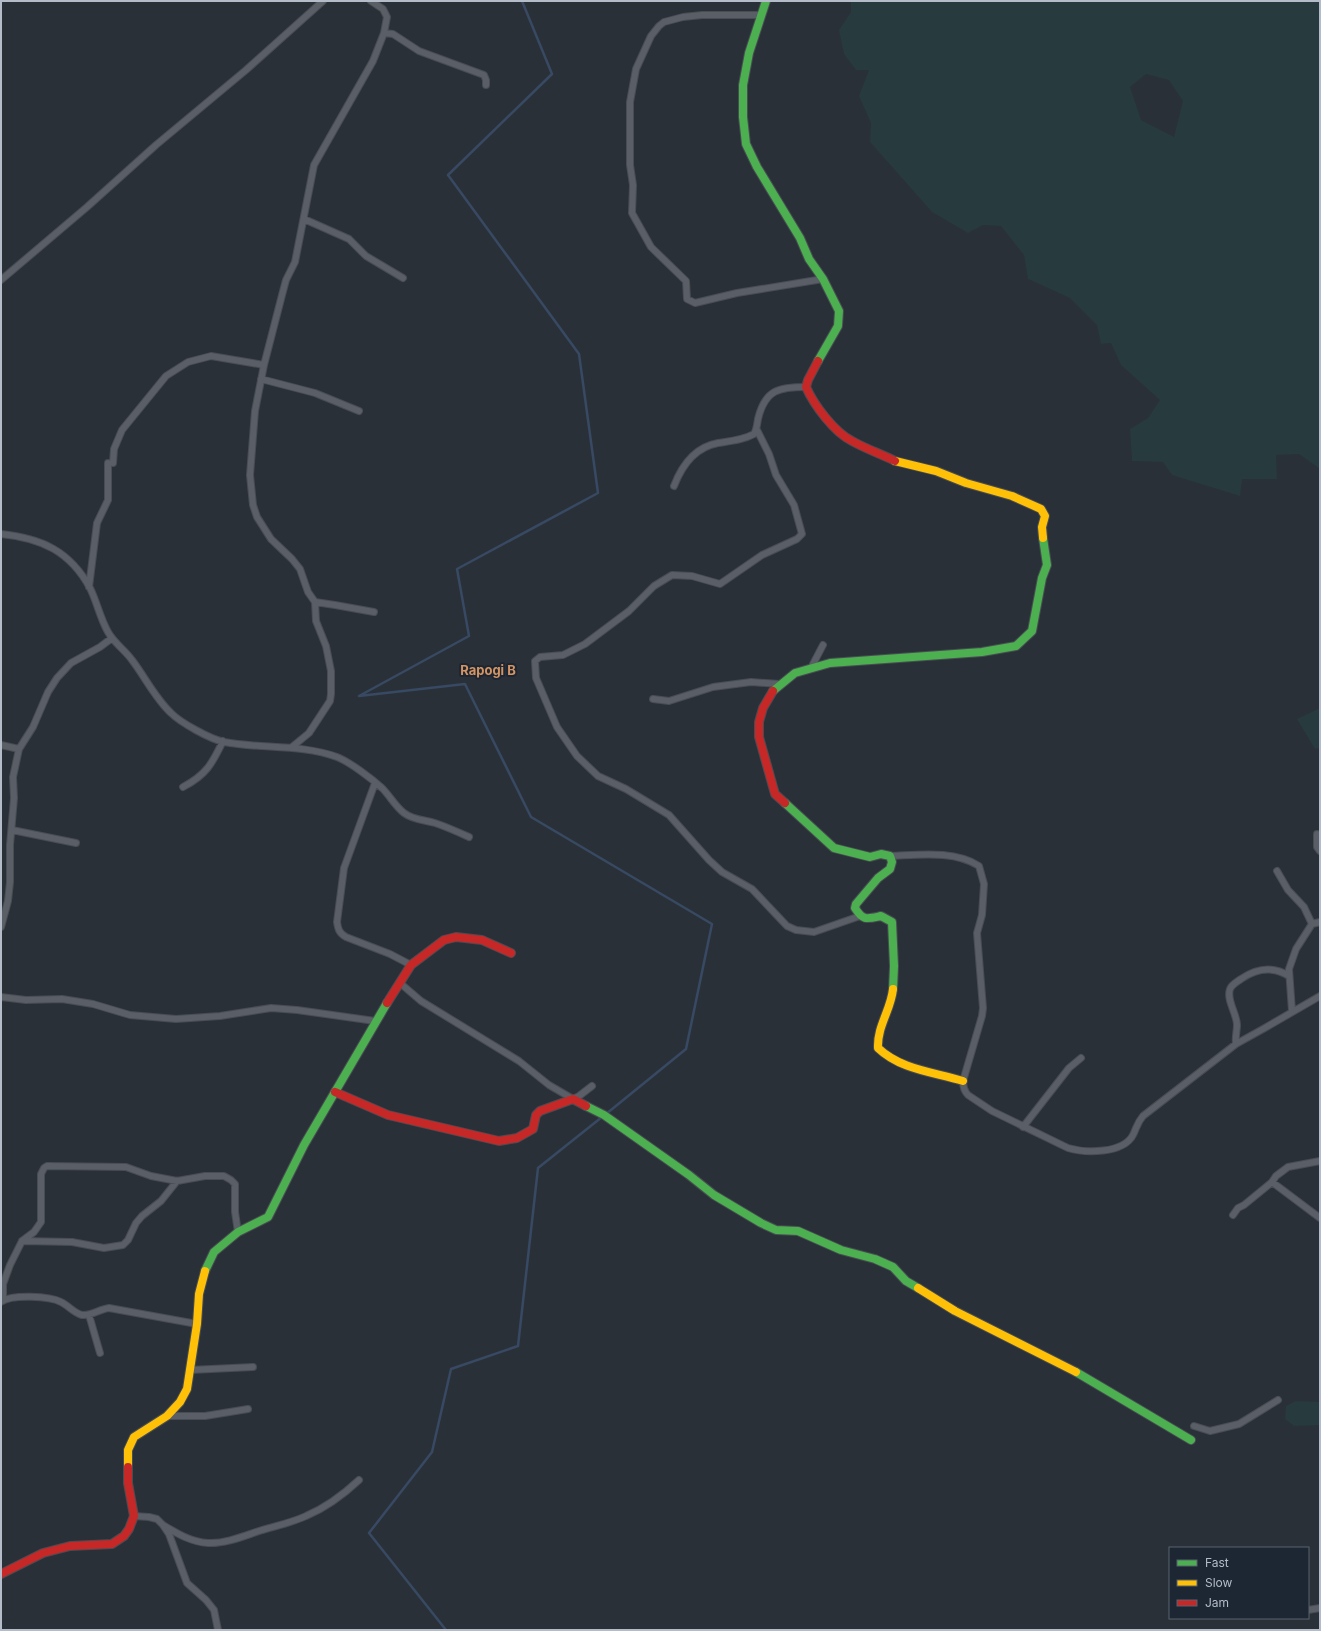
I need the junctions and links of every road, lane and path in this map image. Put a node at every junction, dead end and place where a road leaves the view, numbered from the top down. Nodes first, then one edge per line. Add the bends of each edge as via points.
1 (323, 1) edge
2 (371, 1) edge
3 (766, 1) edge
4 (761, 15) junction
5 (384, 33) junction
6 (486, 85) dead end
7 (304, 219) junction
8 (403, 278) dead end
9 (823, 279) junction
10 (1, 280) edge
11 (264, 365) junction
12 (261, 379) junction
13 (806, 387) junction
14 (359, 411) dead end
15 (757, 430) junction
16 (674, 486) dead end
17 (1, 534) edge
18 (89, 587) junction
19 (315, 602) junction
20 (374, 612) dead end
21 (112, 638) junction
22 (823, 644) dead end
23 (811, 668) junction
24 (780, 684) junction
25 (653, 699) dead end
26 (224, 742) junction
27 (1, 746) edge
28 (292, 747) junction
29 (19, 749) junction
30 (375, 783) junction
31 (182, 787) dead end
32 (12, 830) junction
33 (1317, 834) dead end
34 (469, 837) dead end
35 (76, 843) dead end
36 (1320, 851) edge
37 (890, 856) junction
38 (1277, 871) dead end
39 (860, 916) junction
40 (1320, 922) edge
41 (1312, 924) junction
42 (1, 927) edge
43 (511, 952) dead end
44 (410, 965) junction
45 (1289, 976) junction
46 (400, 983) junction
47 (1320, 996) edge
48 (1, 997) edge
49 (1292, 1011) junction
50 (375, 1021) junction
51 (1236, 1044) junction
52 (1081, 1058) dead end
53 (963, 1081) junction
54 (592, 1086) dead end
55 (335, 1092) junction
56 (573, 1099) junction
57 (1023, 1127) junction
58 (1320, 1161) edge
59 (177, 1181) junction
60 (1272, 1182) junction
61 (1233, 1214) dead end
62 (1320, 1218) edge
63 (238, 1232) junction
64 (22, 1241) junction
65 (2, 1301) edge
66 (89, 1315) junction
67 (197, 1324) junction
68 (100, 1353) dead end
69 (253, 1367) dead end
70 (190, 1370) junction
71 (1278, 1400) dead end
72 (248, 1409) dead end
73 (167, 1416) junction
74 (1194, 1426) dead end
75 (1191, 1440) dead end
76 (359, 1480) dead end
77 (134, 1516) junction
78 (163, 1525) junction
79 (1, 1574) edge
80 (1320, 1608) edge
81 (1309, 1610) edge
82 (218, 1630) edge

1 - 10 street
2 - 5 street via 383,9 388,17
3 - 4 street
4 - 9 street via 748,53 743,85 746,144 764,180 800,238 809,259
4 - 9 street via 683,17 664,22 651,36 636,69 630,102 632,213 651,247 686,281 687,299 691,302
5 - 6 street via 393,34 419,52 484,75
5 - 7 street via 373,62 314,166
7 - 8 street via 349,239 366,256
7 - 11 street via 295,262 284,288
9 - 13 street via 840,318
11 - 12 street
11 - 18 street via 211,356 188,362 166,376 122,430 111,463 108,500 97,523
12 - 14 street via 315,393
12 - 19 street via 255,411 250,475 253,505 257,517 271,539 300,569 308,592
13 - 15 street via 788,387 772,392 758,418
13 - 23 street via 826,418 851,441 900,463 936,471 966,483 1012,496 1041,509 1045,516 1042,527 1047,565 1032,631 1016,646 982,652 830,663
15 - 16 street via 754,434 736,441 708,445 687,462
15 - 39 street via 776,475 794,505 802,534 797,539 762,555 720,584 692,576 672,575 654,586 629,611 585,644 563,655 540,657 535,661 536,678 557,727 577,756 598,776 626,789 669,815 709,860 722,872 752,889 786,926 814,932
17 - 18 street via 20,536 43,543 64,554
18 - 21 street
19 - 20 street
19 - 28 street via 316,621 326,646 331,671 330,701 309,733
21 - 26 street via 132,659 170,712 181,722
21 - 29 street via 71,663 57,678
22 - 23 street
23 - 24 street via 795,673
24 - 25 street via 751,682 713,687 669,701
24 - 37 street via 763,708 759,722 759,738 775,794 834,848 870,856
26 - 28 street
26 - 31 street via 206,771
27 - 29 street
28 - 30 street via 339,758
29 - 32 street via 13,777
30 - 34 street via 405,814
30 - 44 street via 344,868 338,929 340,934
32 - 35 street
32 - 42 street via 8,901
33 - 36 street via 1317,847
37 - 39 street via 890,869 878,878 856,904 855,908
37 - 53 street via 939,854 970,860 979,866 984,884 983,909 977,933 983,1012
38 - 41 street via 1288,890 1304,907
39 - 53 street via 867,919 881,916 892,922 896,970 891,1001 877,1038 878,1048 888,1056 922,1071
40 - 41 street
41 - 45 street via 1291,960
43 - 44 street via 482,940 456,937 444,940
44 - 46 street
45 - 49 street
45 - 51 street via 1278,970 1258,970 1232,986 1230,997 1237,1025
46 - 50 street
46 - 56 street via 421,1001 519,1061 549,1085
47 - 49 street
48 - 50 street via 26,1000 62,999 92,1004 130,1015 155,1018 197,1018 271,1008
49 - 51 street
50 - 55 street
51 - 57 street via 1143,1116 1133,1136 1118,1146 1091,1152 1080,1151
52 - 57 street via 1069,1068
53 - 57 street via 965,1093 971,1098
54 - 56 street
55 - 56 street via 388,1115 499,1141 513,1140 531,1131 536,1115
55 - 63 street via 304,1145 268,1217
56 - 75 street via 604,1115 714,1195 761,1223 776,1230 798,1231 841,1250 875,1259 893,1267 906,1281 955,1311 1063,1364
58 - 60 street via 1288,1167
59 - 63 street via 205,1176 224,1176 235,1184 234,1212
59 - 64 street via 161,1201 136,1223 123,1245 104,1248 72,1242
59 - 64 street via 151,1176 126,1167 47,1166 41,1174 41,1222 34,1232
60 - 61 street
60 - 62 street
63 - 67 street via 214,1252 205,1269
64 - 65 street via 3,1284
65 - 66 street via 19,1297 60,1301 76,1313
66 - 67 street via 109,1308
66 - 68 street
67 - 70 street
69 - 70 street
70 - 73 street via 187,1389 180,1402
71 - 74 street via 1239,1424 1210,1430
72 - 73 street via 205,1416
73 - 77 street via 134,1437 131,1442 127,1461
76 - 78 street via 331,1502 306,1516 240,1538 210,1543 197,1541 181,1536
77 - 78 street via 156,1519
77 - 79 street via 124,1536 112,1544 56,1549
78 - 82 street via 169,1534 187,1583 214,1610
80 - 81 street

